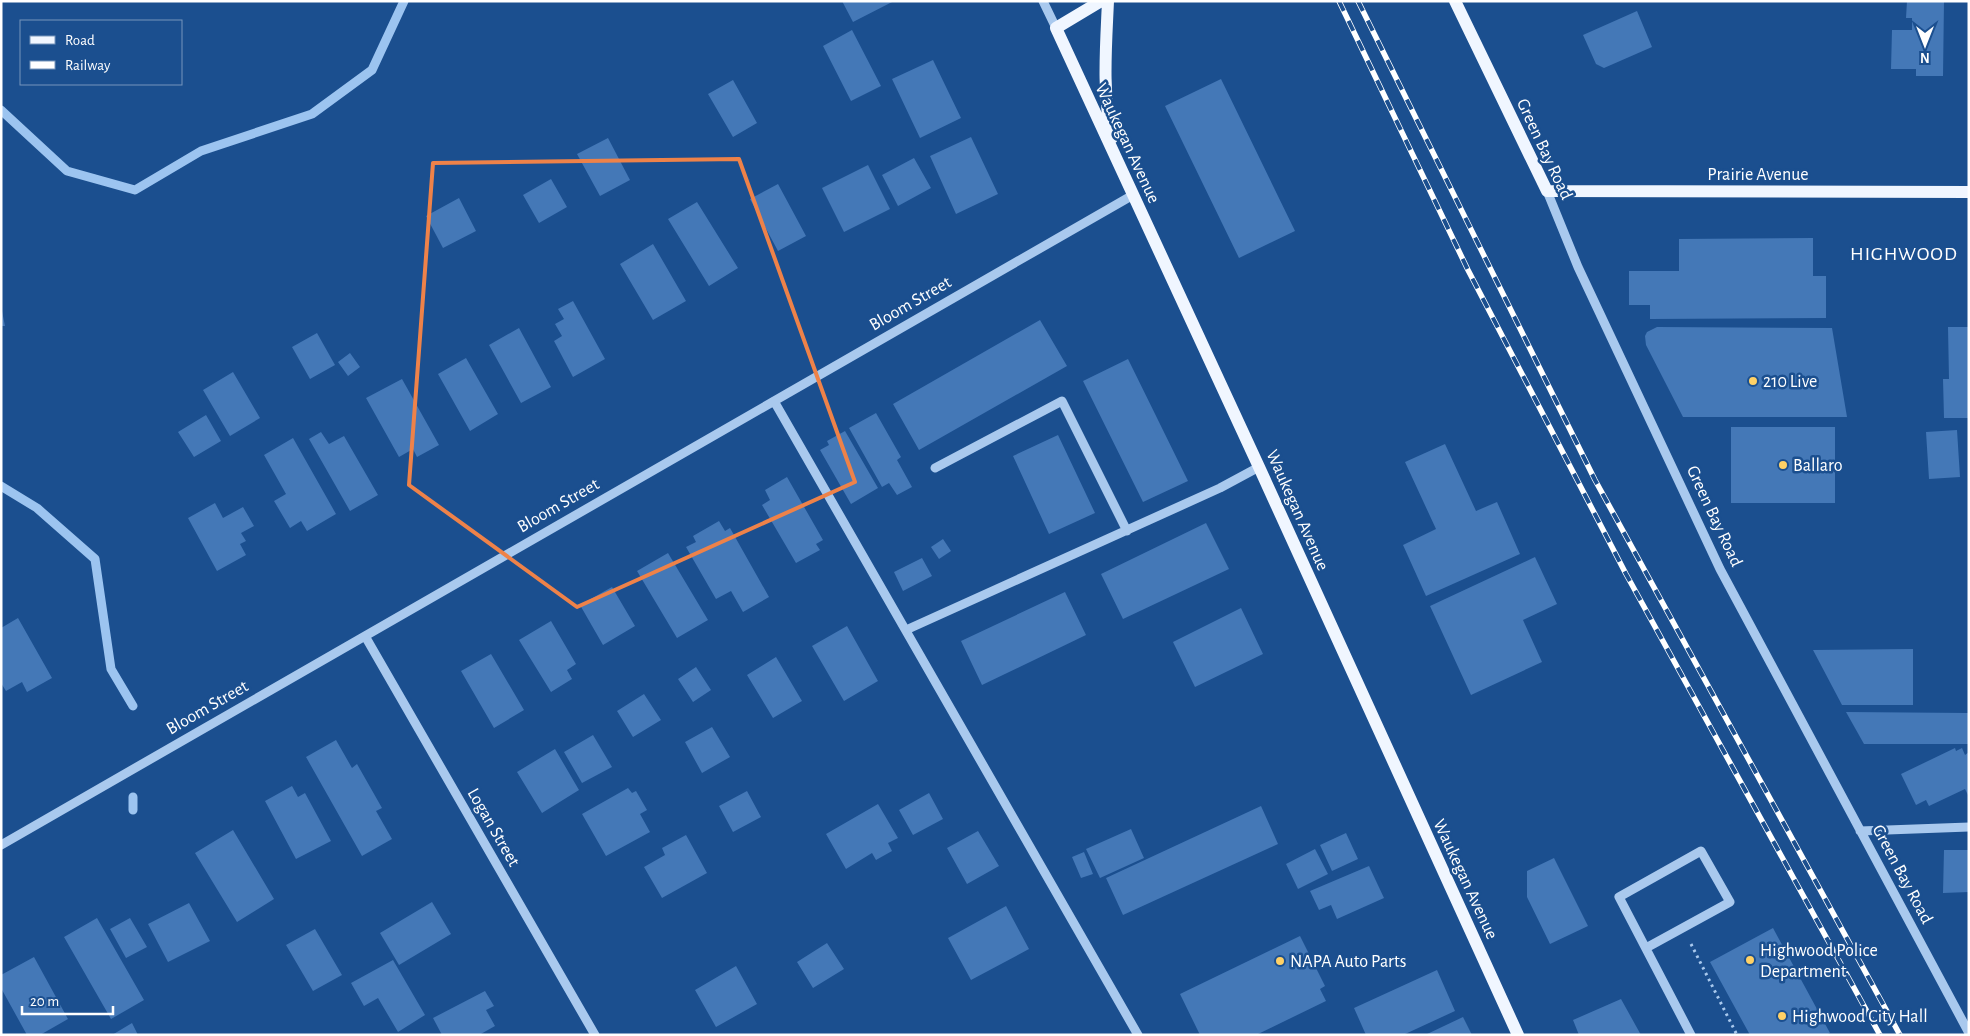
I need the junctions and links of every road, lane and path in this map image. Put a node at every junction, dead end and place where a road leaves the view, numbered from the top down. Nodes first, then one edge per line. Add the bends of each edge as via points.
1 (1043, 1) edge
2 (1101, 1) edge
3 (1108, 1) edge
4 (1455, 1) edge
5 (1056, 28) junction
6 (1116, 160) junction
7 (1547, 191) junction
8 (1969, 192) edge
9 (1133, 195) junction
10 (774, 401) junction
11 (1259, 467) junction
12 (935, 468) dead end
13 (1127, 530) junction
14 (906, 630) junction
15 (364, 636) junction
16 (1969, 827) edge
17 (1860, 831) junction
18 (1, 845) edge
19 (1690, 944) dead end
20 (1646, 948) junction
21 (1969, 1033) edge
22 (595, 1035) edge
23 (1138, 1035) edge
24 (1518, 1035) edge
25 (1691, 1035) edge
26 (1737, 1035) edge

1 - 5 street, Waukegan Avenue
2 - 5 main road
3 - 6 main road via 1105,71 1108,120
4 - 7 main road, Green Bay Road
5 - 6 main road, Waukegan Avenue
6 - 9 main road, Waukegan Avenue
7 - 8 main road, Prairie Avenue
7 - 17 street, Green Bay Road via 1578,267 1720,569
9 - 10 street, Bloom Street
9 - 11 main road, Waukegan Avenue
10 - 14 street
10 - 15 street, Bloom Street
11 - 13 street
11 - 24 main road, Waukegan Avenue
12 - 13 street via 1062,401
13 - 14 street
14 - 23 street
15 - 18 street, Bloom Street
15 - 22 street, Logan Street
16 - 17 street
17 - 21 street, Green Bay Road
19 - 26 path
20 - 20 street via 1620,897 1701,851 1730,902
20 - 25 street

